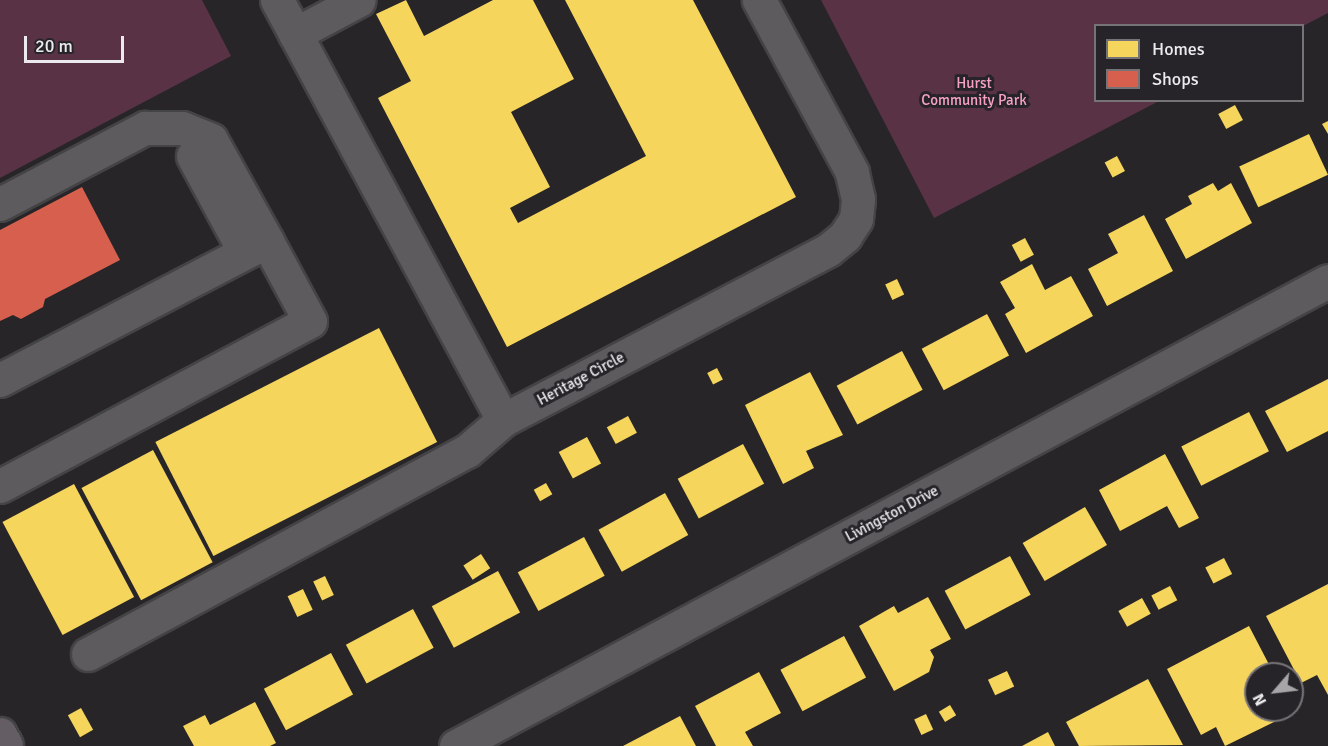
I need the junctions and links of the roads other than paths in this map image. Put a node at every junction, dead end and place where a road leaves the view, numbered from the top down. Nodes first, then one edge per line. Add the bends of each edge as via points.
1 (277, 0) edge
2 (359, 0) edge
3 (759, 0) edge
4 (295, 34) junction
5 (0, 204) edge
6 (0, 221) edge
7 (256, 246) junction
8 (1328, 281) edge
9 (0, 381) edge
10 (503, 420) junction
11 (0, 486) edge
12 (88, 654) dead end
13 (0, 734) edge
14 (6, 746) edge
15 (456, 746) edge

1 - 4 street
2 - 4 street
3 - 10 street, Heritage Circle via 852,172 858,199 856,219 845,236 828,250
4 - 10 street
5 - 7 street via 145,128 182,128 211,140
6 - 7 street via 138,147 162,141 181,146 195,158
7 - 9 street
7 - 11 street via 310,321
8 - 15 street, Livingston Drive
10 - 12 street, Heritage Circle via 467,451
13 - 14 main road

